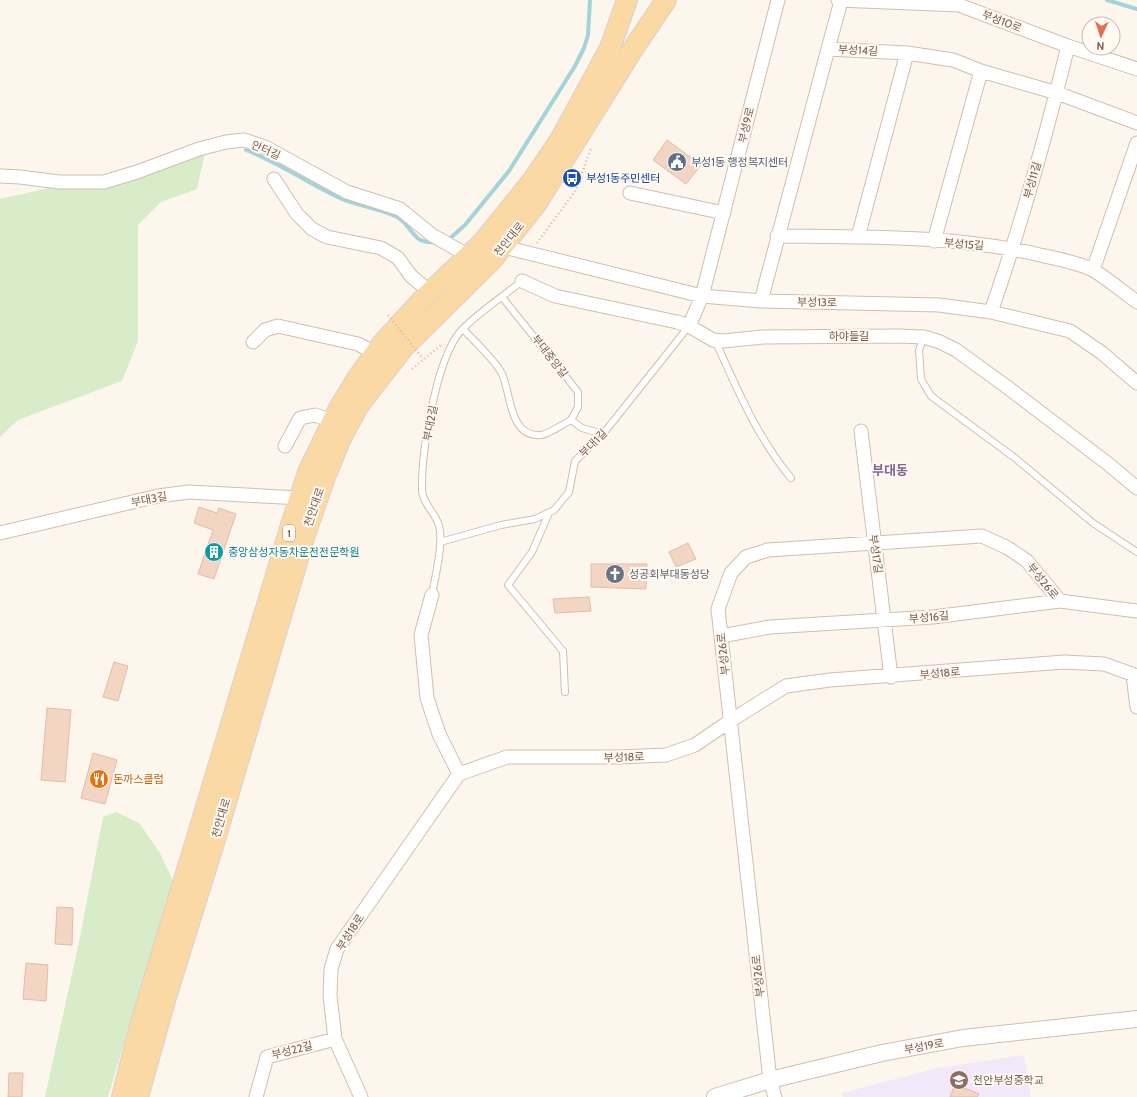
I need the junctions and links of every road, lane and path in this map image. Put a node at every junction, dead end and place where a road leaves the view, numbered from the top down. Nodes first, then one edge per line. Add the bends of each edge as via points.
1 (628, 0) edge
2 (666, 0) edge
3 (778, 0) edge
4 (840, 1) edge
5 (1068, 46) junction
6 (828, 49) junction
7 (907, 53) junction
8 (1137, 69) edge
9 (981, 71) junction
10 (1057, 93) junction
11 (1137, 123) edge
12 (1137, 143) edge
13 (0, 176) edge
14 (274, 179) dead end
15 (630, 193) dead end
16 (724, 213) junction
17 (777, 236) junction
18 (858, 237) junction
19 (934, 241) junction
20 (483, 242) junction
21 (503, 247) junction
22 (1012, 248) junction
23 (460, 251) junction
24 (486, 265) junction
25 (1093, 270) junction
26 (522, 281) joint
27 (430, 292) junction
28 (702, 296) junction
29 (502, 297) junction
30 (761, 301) junction
31 (1137, 302) edge
32 (991, 312) junction
33 (388, 315) dead end
34 (689, 326) junction
35 (463, 329) junction
36 (924, 337) junction
37 (715, 340) junction
38 (253, 342) dead end
39 (441, 345) dead end
40 (376, 353) junction
41 (424, 359) junction
42 (412, 369) dead end
43 (1137, 383) edge
44 (571, 420) junction
45 (332, 421) junction
46 (861, 431) dead end
47 (603, 434) junction
48 (285, 446) dead end
49 (791, 478) dead end
50 (1137, 488) edge
51 (300, 498) junction
52 (549, 512) junction
53 (0, 532) edge
54 (440, 542) junction
55 (875, 543) junction
56 (1137, 552) edge
57 (432, 595) joint
58 (1060, 602) junction
59 (1137, 611) edge
60 (885, 620) junction
61 (721, 636) junction
62 (1135, 676) edge
63 (891, 677) junction
64 (565, 692) dead end
65 (1137, 707) edge
66 (730, 721) junction
67 (459, 774) junction
68 (1137, 1019) edge
69 (335, 1039) junction
70 (770, 1080) junction
71 (122, 1097) edge
72 (138, 1097) edge
73 (256, 1097) edge
74 (361, 1097) edge
75 (715, 1097) edge
76 (776, 1097) edge

1 - 20 main road, 천안대로 / 1 via 610,48 560,140 533,180
2 - 21 main road, 천안대로 / 1 via 546,190
3 - 16 street, 부성9로
4 - 5 street, 부성10로 via 959,4
4 - 6 street
5 - 8 street, 부성10로
5 - 10 street, 부성11길
6 - 7 street, 부성14길
6 - 17 street, 부성14길
7 - 9 street, 부성14길 via 953,60
7 - 18 street
9 - 10 street, 부성14길
9 - 19 street
10 - 11 street, 부성14길
10 - 22 street, 부성11길
12 - 25 street
13 - 23 street, 안터길 via 20,176 59,182 104,182 199,149 244,140 265,147 347,192 400,209 432,235
14 - 27 street via 297,214 312,229 327,237 381,248 398,258 411,276
15 - 16 street
16 - 28 street, 부성9로
17 - 18 street, 부성15길
17 - 30 street, 부성14길
18 - 19 street, 부성15길
19 - 22 street, 부성15길
20 - 21 street, 부성13로
20 - 23 main road, 천안대로 / 1
21 - 24 main road, 천안대로 / 1
21 - 28 street, 부성13로
22 - 25 street, 부성15길
22 - 32 street, 부성11길
23 - 24 street, 안터길
23 - 27 main road, 천안대로 / 1
24 - 72 main road, 천안대로 / 1 via 404,347 381,375 359,405 336,451 305,535
25 - 31 street, 부성15길
26 - 29 lane, 부대2길
26 - 34 street, 하야들길 via 555,296
27 - 40 main road, 천안대로 / 1
28 - 30 street, 부성13로
28 - 34 street, 부성9로
29 - 35 lane, 부대2길
29 - 44 lane, 부대중앙길 via 578,392 578,407
30 - 32 street, 부성13로 via 939,305
32 - 43 street, 부성13로 via 1070,331 1102,353
33 - 41 path, bridge
34 - 37 street, 하야들길
34 - 47 lane, 부대1길
35 - 44 lane via 501,372 509,395 512,416 527,433 540,436
35 - 54 lane, 부대2길 via 451,346 443,368 424,456 422,493 438,523
36 - 37 street, 하야들길 via 763,337
36 - 50 street, 하야들길 via 956,350 1101,458
36 - 56 lane via 919,350 921,379 931,396 1015,458 1093,523
37 - 49 lane via 748,414 776,460
38 - 40 street via 265,330 278,326 358,344
39 - 41 path
40 - 45 main road, 천안대로 / 1 via 358,377
41 - 42 path
44 - 47 lane via 582,428
45 - 48 street via 315,415 300,418
45 - 51 main road, 천안대로 / 1 via 308,472
46 - 55 street, 부성17길
47 - 52 lane, 부대1길 via 575,461 569,492 554,510
51 - 53 street, 부대3길 via 189,492
51 - 71 main road, 천안대로 / 1 via 160,960
52 - 54 lane, 부대1길 via 536,519 501,525
52 - 64 lane via 532,552 508,585 563,651
54 - 57 lane, 부대2길
55 - 58 street, 부성26로 via 982,536 1008,548 1027,561
55 - 60 street, 부성17길
55 - 61 street, 부성26로 via 768,550 746,557 731,573 718,609
57 - 67 street via 421,635 427,698 438,734
58 - 59 street, 부성16길
58 - 60 street, 부성16길
60 - 61 street, 부성16길 via 770,627
60 - 63 street, 부성17길
61 - 66 street, 부성26로
62 - 63 street, 부성18로 via 1104,664 1064,662
62 - 65 street
63 - 66 street, 부성18로 via 830,680 786,686
66 - 67 street, 부성18로 via 695,745 666,755 507,757
66 - 70 street, 부성26로
67 - 69 street, 부성18로 via 338,949 331,969 330,996
68 - 70 street, 부성19로 via 963,1038 882,1053
69 - 73 street, 부성22길 via 267,1057
69 - 74 street, 부성18로
70 - 75 street, 부성19로
70 - 76 street, 부성26로

